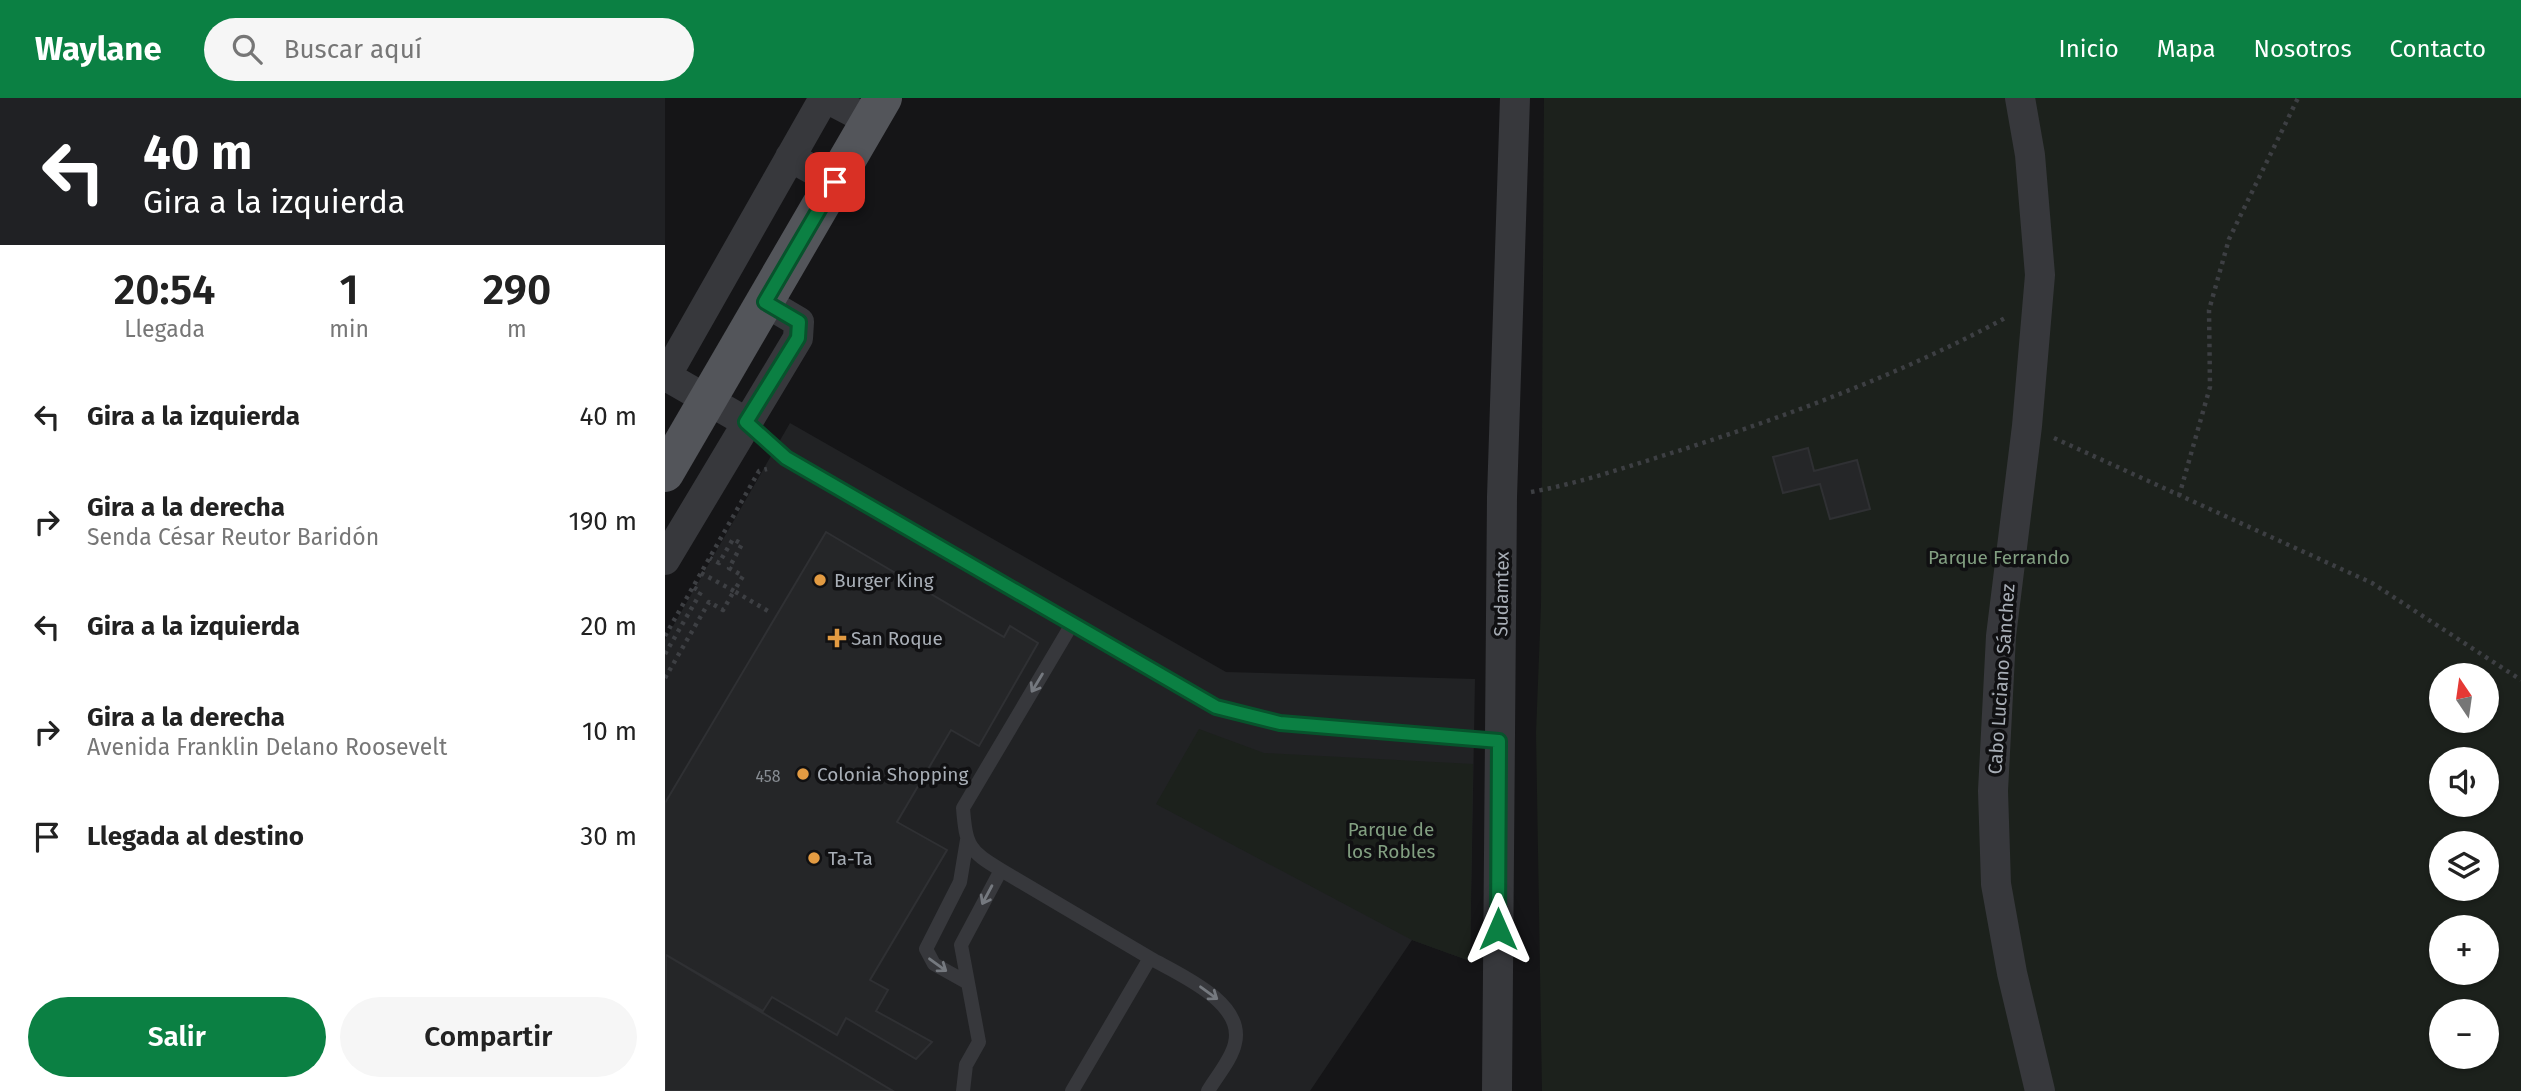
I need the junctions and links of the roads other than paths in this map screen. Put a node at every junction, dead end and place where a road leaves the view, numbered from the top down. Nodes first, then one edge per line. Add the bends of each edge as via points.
1 (825, 98) edge
2 (1515, 98) edge
3 (2020, 98) edge
4 (876, 110) edge
5 (790, 157) junction
6 (835, 182) junction
7 (765, 302) junction
8 (666, 377) edge
9 (708, 400) junction
10 (746, 422) junction
11 (665, 473) edge
12 (665, 560) edge
13 (1072, 624) junction
14 (1499, 741) junction
15 (967, 838) junction
16 (1001, 870) junction
17 (1150, 958) junction
18 (968, 984) junction
19 (963, 1091) edge
20 (1072, 1091) edge
21 (1208, 1091) edge
22 (1497, 1091) edge
23 (2040, 1091) edge

1 - 4 street
1 - 5 street
2 - 14 street, Sudamtex
3 - 23 street, Cabo Luciano Sánchez via 2030,155 2040,275 2001,636 1993,791 1996,884
4 - 6 main road
5 - 6 street
5 - 8 street
6 - 7 main road
7 - 9 main road
7 - 10 street via 799,322 798,338
8 - 9 street
9 - 10 street
9 - 11 main road
10 - 12 street
10 - 13 lane via 786,458
13 - 14 lane via 1216,707 1280,723
13 -> 15 lane via 963,808
14 - 22 street, Sudamtex
15 - 16 lane via 975,855
15 -> 18 lane via 960,882 926,949 933,964
16 - 17 lane
16 -> 18 lane via 961,945
17 - 20 lane
17 -> 21 lane via 1220,1000 1231,1017 1235,1043
18 - 19 lane via 979,1042 966,1066

